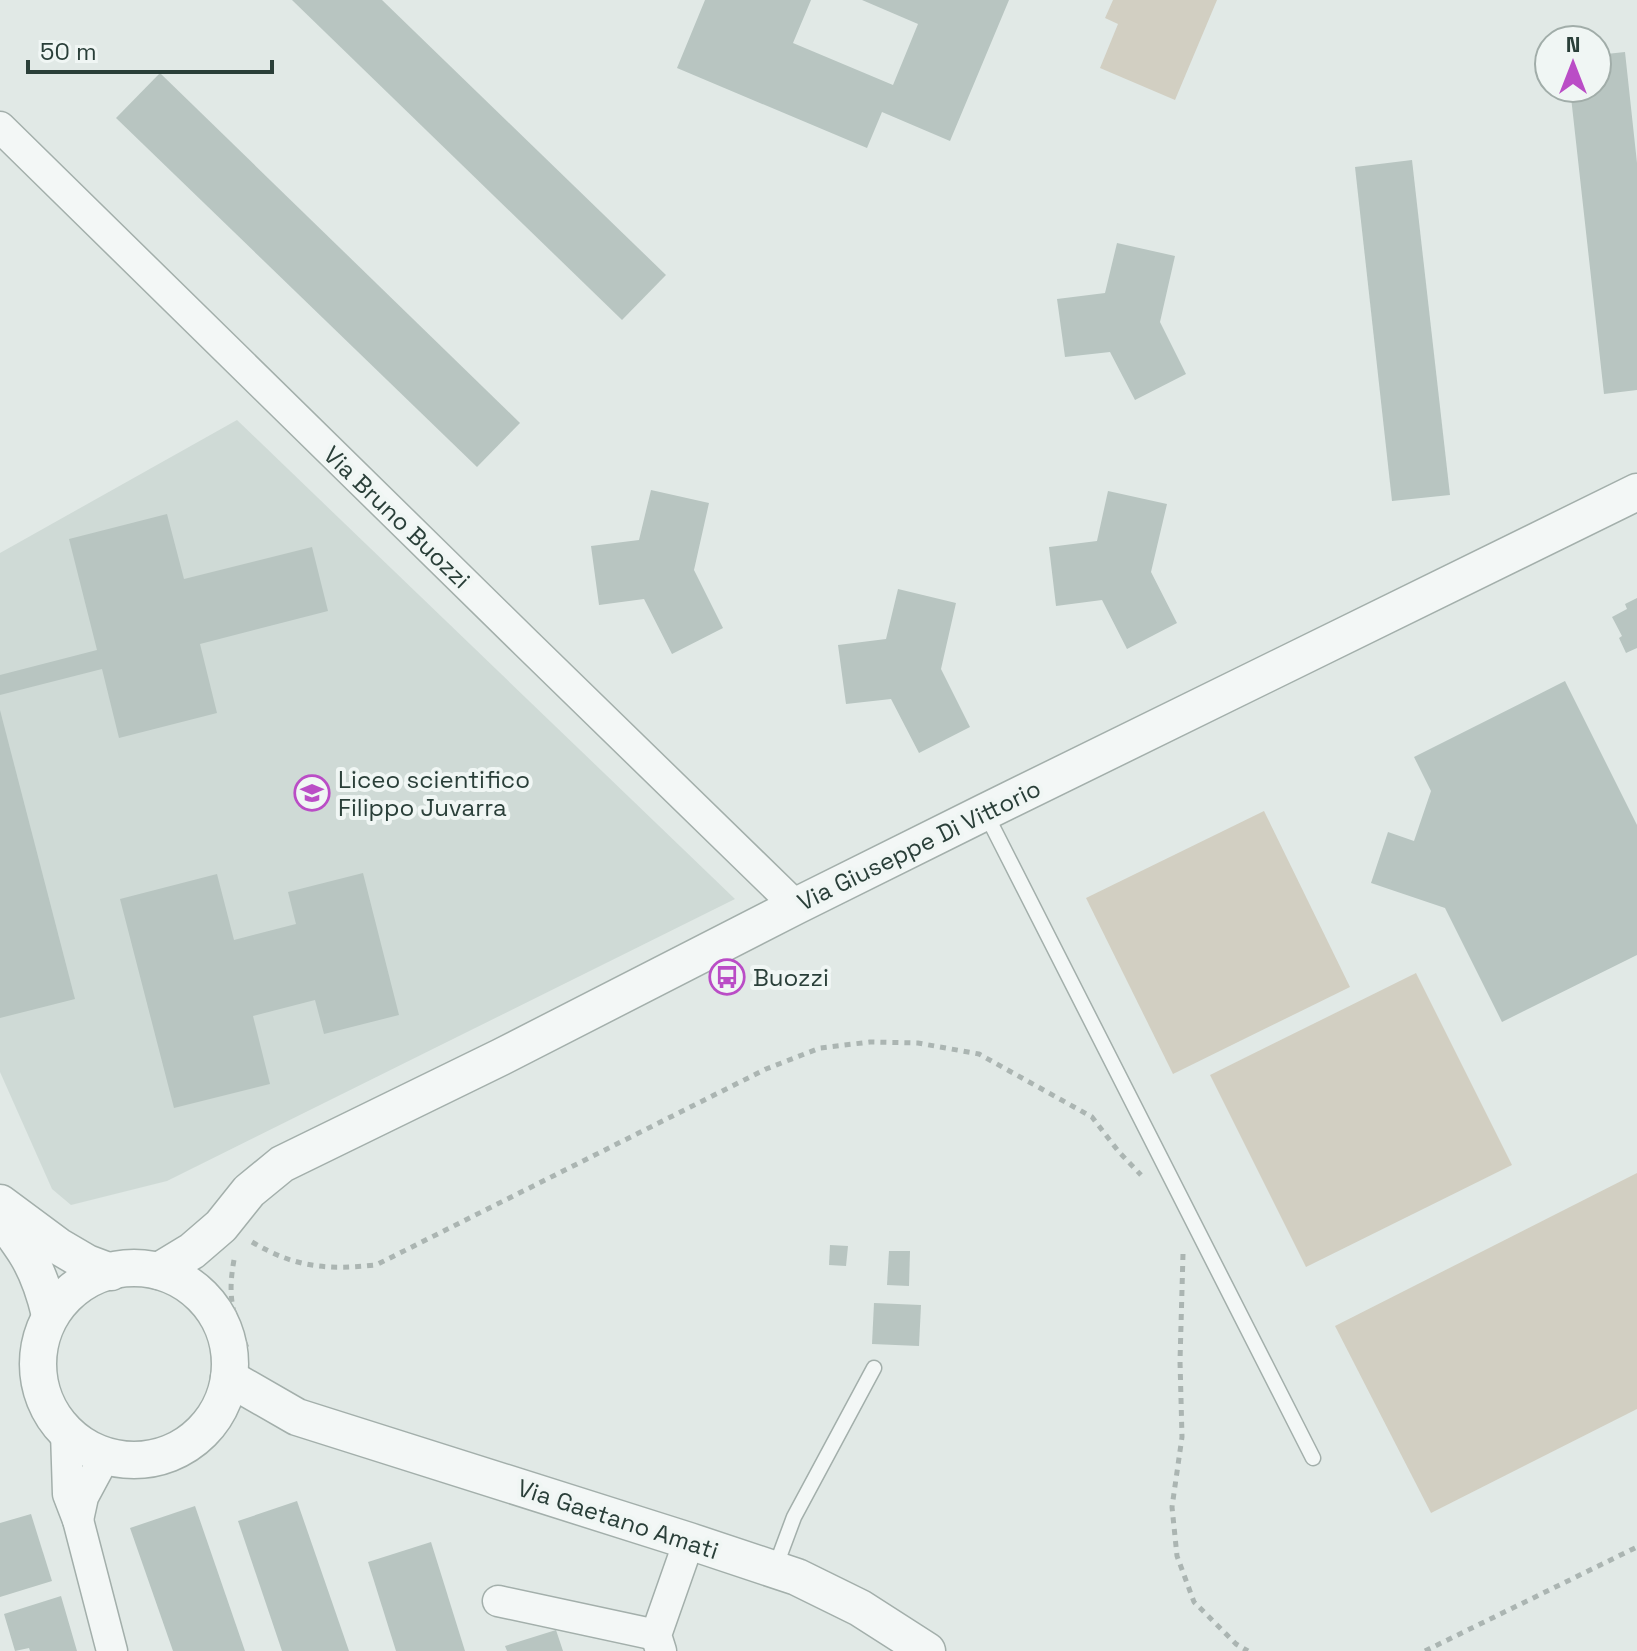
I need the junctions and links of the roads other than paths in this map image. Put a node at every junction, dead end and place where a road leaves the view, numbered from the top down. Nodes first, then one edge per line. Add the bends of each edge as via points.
1 (0, 127) edge
2 (1637, 492) edge
3 (985, 812) junction
4 (796, 906) junction
5 (0, 1206) edge
6 (221, 1226) junction
7 (159, 1271) junction
8 (111, 1272) junction
9 (205, 1299) junction
10 (50, 1315) junction
11 (874, 1368) dead end
12 (229, 1378) junction
13 (297, 1417) junction
14 (213, 1418) junction
15 (66, 1432) junction
16 (105, 1456) junction
17 (1313, 1458) dead end
18 (78, 1520) junction
19 (689, 1541) junction
20 (775, 1569) junction
21 (498, 1601) dead end
22 (658, 1643) edge
23 (112, 1651) edge
24 (927, 1651) edge

1 - 4 street, Via Bruno Buozzi
2 - 3 street, Via Giuseppe Di Vittorio
3 - 4 street, Via Giuseppe Di Vittorio
3 - 17 lane
4 - 6 street, Via Giuseppe Di Vittorio via 282,1164 249,1191
5 - 8 street via 58,1246
5 - 10 street via 28,1255
6 - 7 street, Via Giuseppe Di Vittorio
6 - 9 street, Via Giuseppe Di Vittorio
7 - 8 street
7 - 9 street
8 - 10 street via 71,1291
9 - 12 street via 226,1336
10 - 15 street via 37,1364 50,1412
11 - 20 lane via 794,1517
12 - 13 street, Via Gaetano Amati
12 - 14 street
13 - 14 street, Via Gaetano Amati
13 - 19 street, Via Gaetano Amati
14 - 16 street via 192,1440 165,1455 135,1460
15 - 16 street
15 - 18 street via 68,1494
16 - 18 street via 83,1497
18 - 23 street
19 - 20 street, Via Gaetano Amati
19 - 22 street
20 - 24 street, Via Gaetano Amati via 860,1608
21 - 22 street

